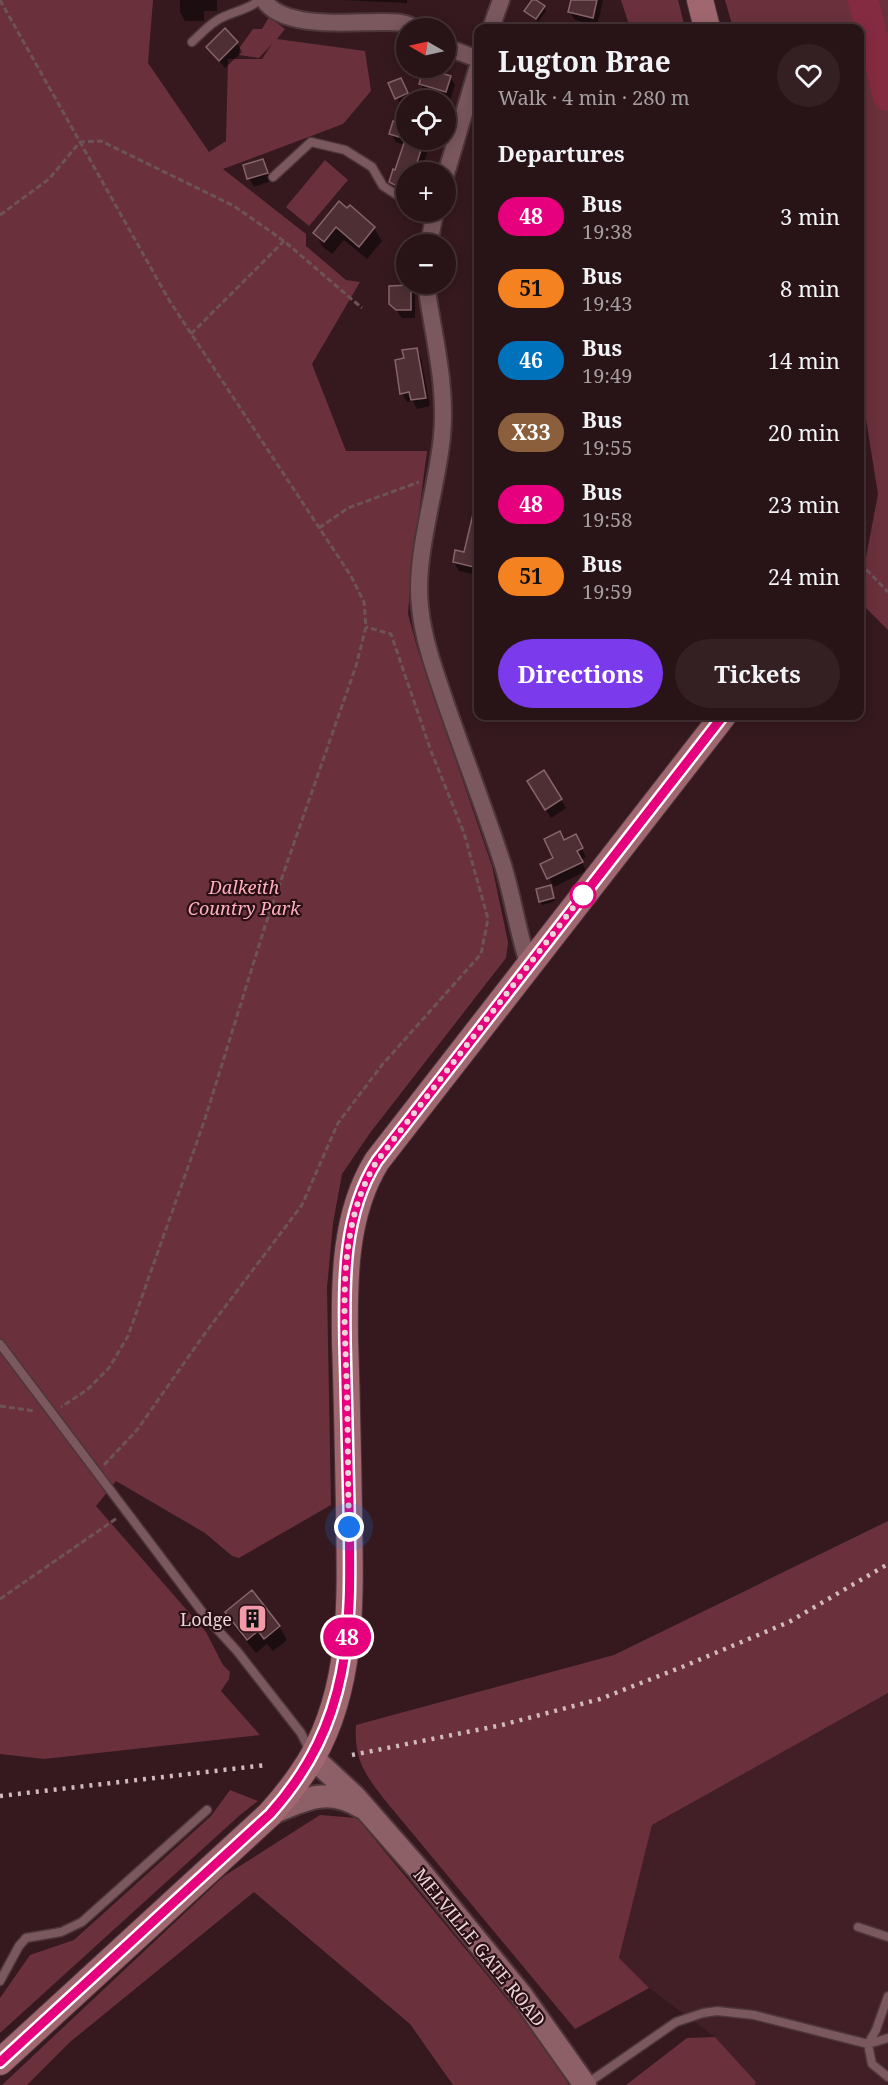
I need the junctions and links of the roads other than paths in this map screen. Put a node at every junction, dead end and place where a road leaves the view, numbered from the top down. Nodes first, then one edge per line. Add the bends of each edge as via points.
1 (260, 0) edge
2 (264, 0) edge
3 (501, 0) edge
4 (700, 0) edge
5 (396, 22) edge
6 (492, 24) edge
7 (706, 24) edge
8 (192, 42) dead end
9 (456, 51) edge
10 (474, 58) edge
11 (472, 109) edge
12 (451, 162) edge
13 (273, 177) dead end
14 (396, 195) edge
15 (428, 294) edge
16 (720, 720) edge
17 (528, 966) junction
18 (0, 1344) edge
19 (312, 1757) junction
20 (207, 1810) dead end
21 (370, 1813) junction
22 (270, 1814) junction
23 (858, 1927) dead end
24 (888, 1937) edge
25 (0, 1981) edge
26 (888, 1996) edge
27 (888, 2038) edge
28 (868, 2044) junction
29 (0, 2062) edge
30 (888, 2077) edge
31 (585, 2085) edge

1 - 8 lane via 218,20
2 - 5 street via 285,16 306,21
3 - 6 street
4 - 7 main road
9 - 10 street
11 - 12 street
13 - 14 lane via 311,142 345,150 372,167 383,186
15 - 17 street via 441,363 442,435 421,562 420,606 435,672 503,866
16 - 17 main road
17 - 19 main road via 377,1161 357,1204 345,1290 348,1629 340,1684
18 - 19 lane via 206,1617 301,1732
19 - 21 street, MELVILLE GATE ROAD
19 - 22 main road
20 - 25 lane via 82,1922 61,1932 26,1938
21 - 22 street, MELVILLE GATE ROAD via 352,1801 325,1795
21 - 31 street, MELVILLE GATE ROAD via 522,1996
22 - 29 main road
23 - 24 lane
26 - 28 lane
27 - 28 lane
28 - 30 lane via 872,2064
28 - 31 lane via 754,2015 703,2013 676,2022

